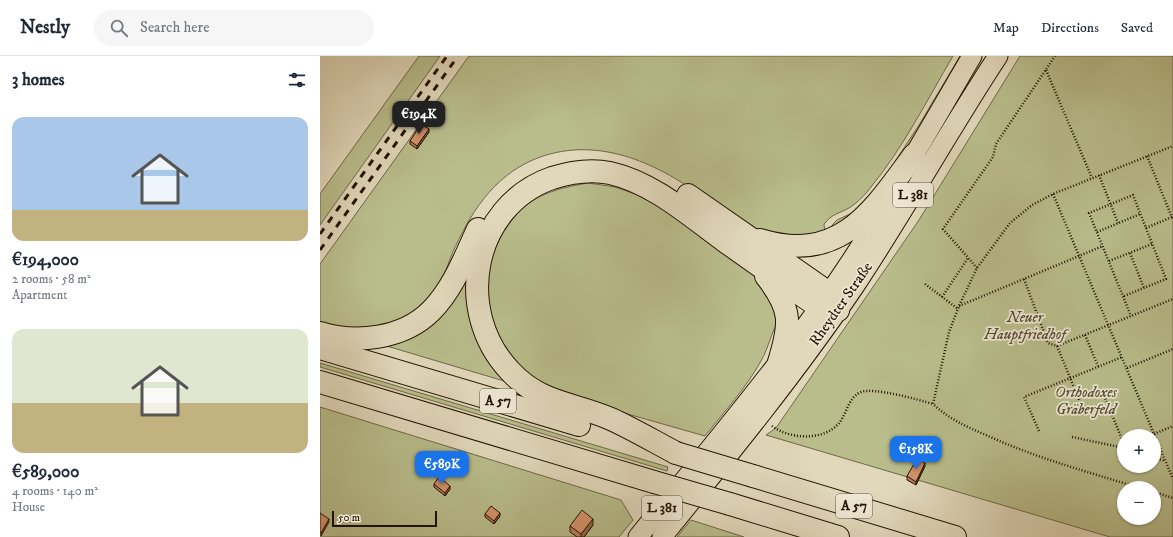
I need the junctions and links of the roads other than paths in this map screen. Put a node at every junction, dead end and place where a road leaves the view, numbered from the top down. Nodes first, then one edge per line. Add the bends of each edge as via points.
1 (972, 56) edge
2 (998, 56) edge
3 (914, 155) junction
4 (741, 233) junction
5 (756, 264) junction
6 (829, 303) junction
7 (320, 333) edge
8 (320, 348) edge
9 (779, 362) junction
10 (320, 382) edge
11 (676, 453) junction
12 (780, 520) junction
13 (638, 537) edge
14 (662, 537) edge
15 (808, 537) edge
16 (838, 537) edge
17 (955, 537) edge

1 - 3 main road, Rheydter Straße / L 381
2 - 6 main road, Rheydter Straße / L 381 via 888,234
3 - 4 highway via 867,216 847,232 830,240 805,247 782,246
3 - 6 main road, Rheydter Straße / L 381
4 - 6 highway
4 - 7 highway via 651,174 611,161 588,159 562,163 537,171 516,184 496,203 482,223 447,291 430,311 411,325 387,335 357,340
5 - 6 highway
5 - 9 highway via 775,287 784,304 788,325
5 - 11 highway via 675,204 630,178 608,173 586,171 563,174 541,182 522,193 506,208 491,228 477,276 477,302 483,328 506,367 538,393 557,402 610,418
6 - 9 main road, Rheydter Straße / L 381
6 - 14 main road, Rheydter Straße / L 381 via 759,416
8 - 11 highway, A 57
9 - 13 main road, Rheydter Straße / L 381
10 - 12 highway, A 57, bridge
11 - 17 highway, A 57, bridge
12 - 15 highway
12 - 16 highway, A 57

